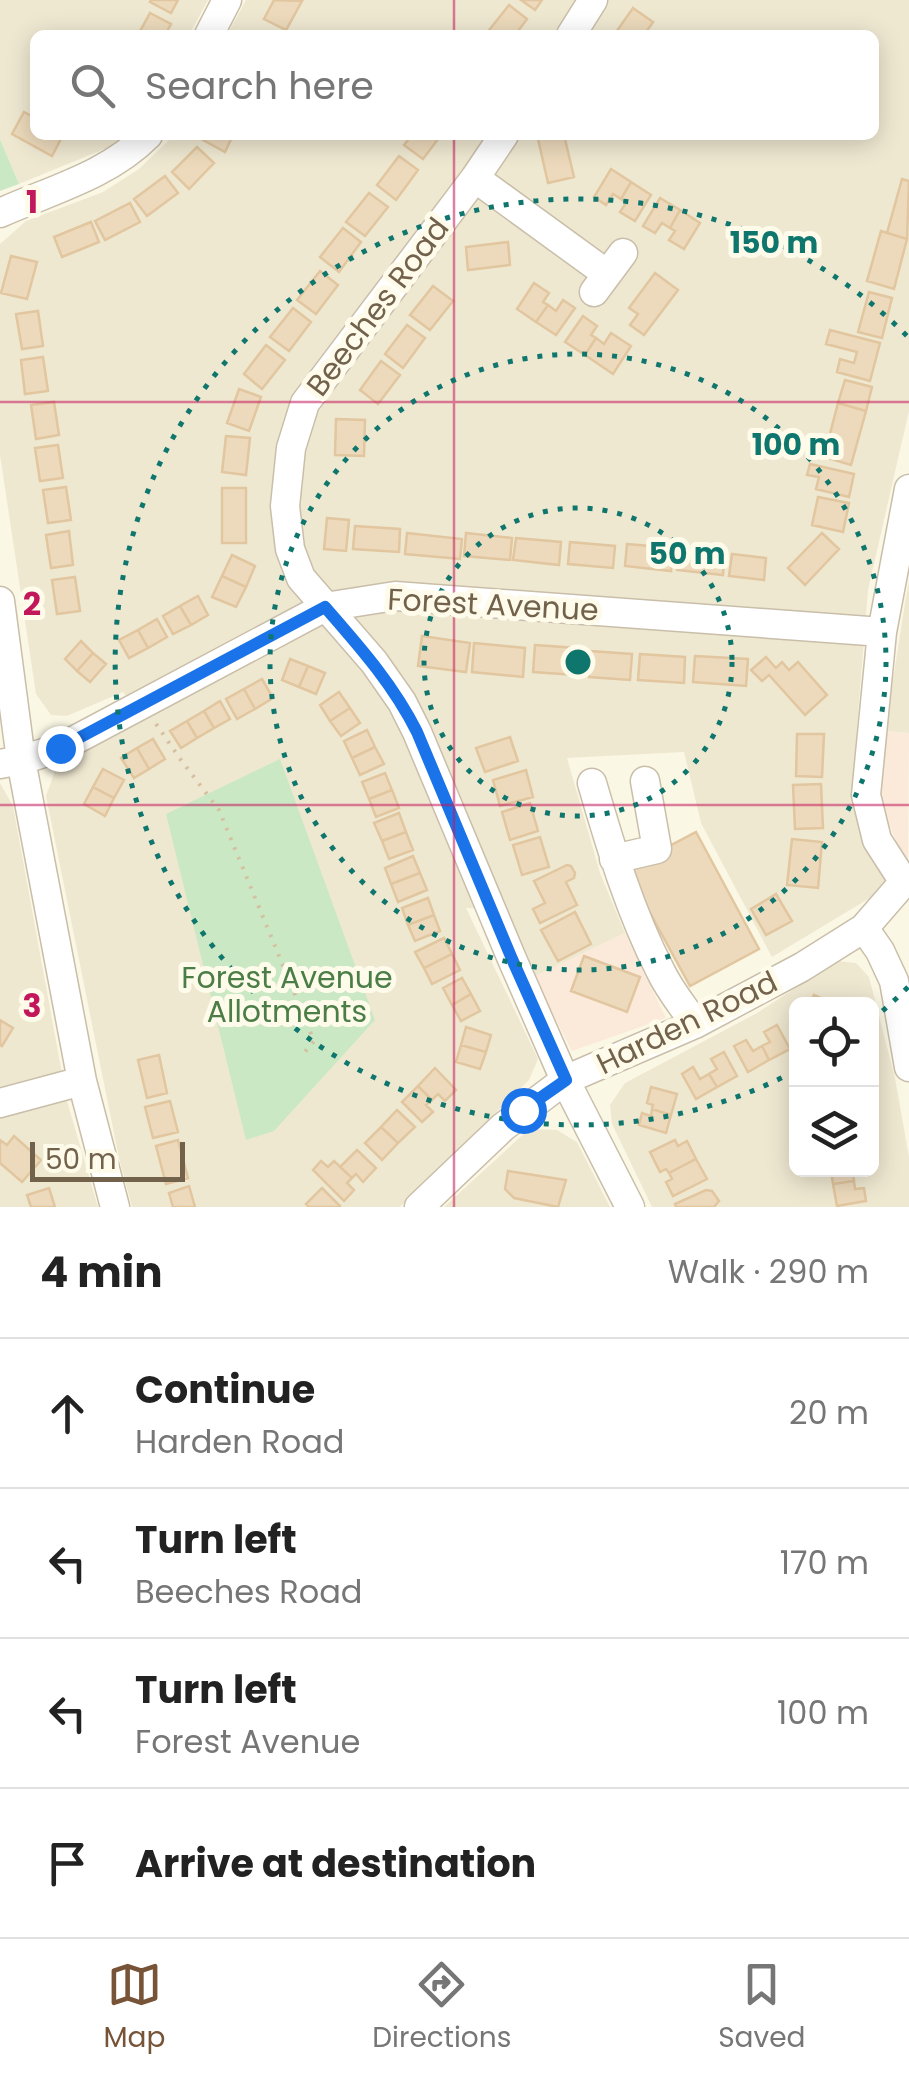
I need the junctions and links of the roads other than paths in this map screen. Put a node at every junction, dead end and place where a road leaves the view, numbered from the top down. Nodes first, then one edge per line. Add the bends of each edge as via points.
1 (226, 0) edge
2 (592, 0) edge
3 (211, 30) edge
4 (574, 30) edge
5 (143, 140) edge
6 (501, 140) edge
7 (474, 178) junction
8 (0, 214) edge
9 (608, 273) dead end
10 (909, 489) edge
11 (0, 601) edge
12 (325, 607) junction
13 (882, 632) junction
14 (10, 762) edge
15 (645, 781) dead end
16 (592, 782) dead end
17 (614, 859) junction
18 (907, 881) edge
19 (864, 928) junction
20 (695, 1024) junction
21 (909, 1066) edge
22 (566, 1080) junction
23 (82, 1081) junction
24 (0, 1102) edge
25 (115, 1207) edge
26 (420, 1207) edge
27 (630, 1207) edge

1 - 3 street
2 - 4 street
5 - 8 street via 102,170
6 - 7 street, Beeches Road
7 - 9 street
7 - 12 street, Beeches Road via 306,403 291,448 285,506 290,548
10 - 13 street
11 - 14 street
12 - 13 street, Forest Avenue via 395,596
12 - 14 street, Forest Avenue via 60,748
12 - 22 street, Beeches Road via 402,702
13 - 18 street via 866,795 877,840
14 - 23 street
15 - 17 street via 657,849
16 - 17 street
17 - 20 street via 662,976
18 - 19 street, Harden Road
19 - 20 street, Harden Road
19 - 21 street via 894,981
20 - 22 street, Harden Road
22 - 26 street, Harden Road via 513,1118
22 - 27 street, Beeches Road
23 - 24 street
23 - 25 street

